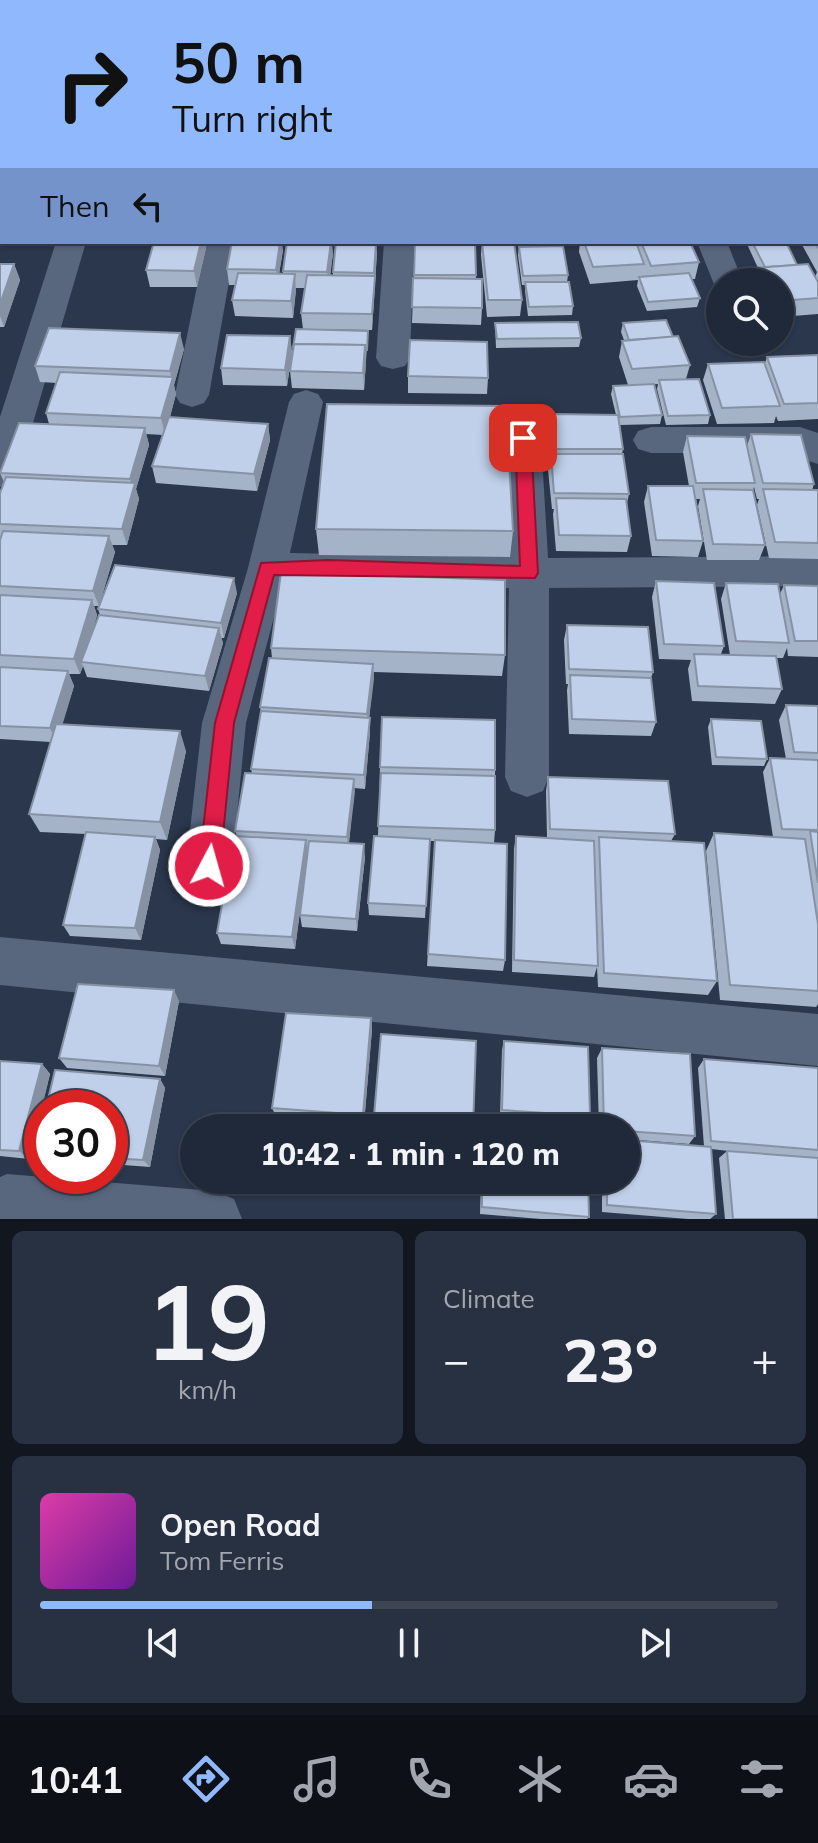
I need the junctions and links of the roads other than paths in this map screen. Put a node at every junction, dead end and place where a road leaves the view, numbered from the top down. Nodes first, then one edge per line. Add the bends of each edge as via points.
1 (70, 244) edge
2 (221, 244) edge
3 (399, 244) edge
4 (713, 244) edge
5 (722, 268) edge
6 (393, 358) dead end
7 (192, 395) dead end
8 (306, 402) dead end
9 (523, 438) dead end
10 (651, 440) dead end
11 (818, 451) edge
12 (0, 474) edge
13 (267, 568) junction
14 (818, 571) edge
15 (529, 573) junction
16 (527, 777) dead end
17 (209, 866) dead end
18 (0, 961) edge
19 (818, 1040) edge
20 (7, 1202) dead end
21 (214, 1219) edge

1 - 12 street
2 - 7 street
3 - 6 street
4 - 5 street
8 - 13 street
9 - 15 street
10 - 11 street via 800,440
13 - 15 street
13 - 17 street via 224,723
14 - 15 street
15 - 16 street
18 - 19 street
20 - 21 street

